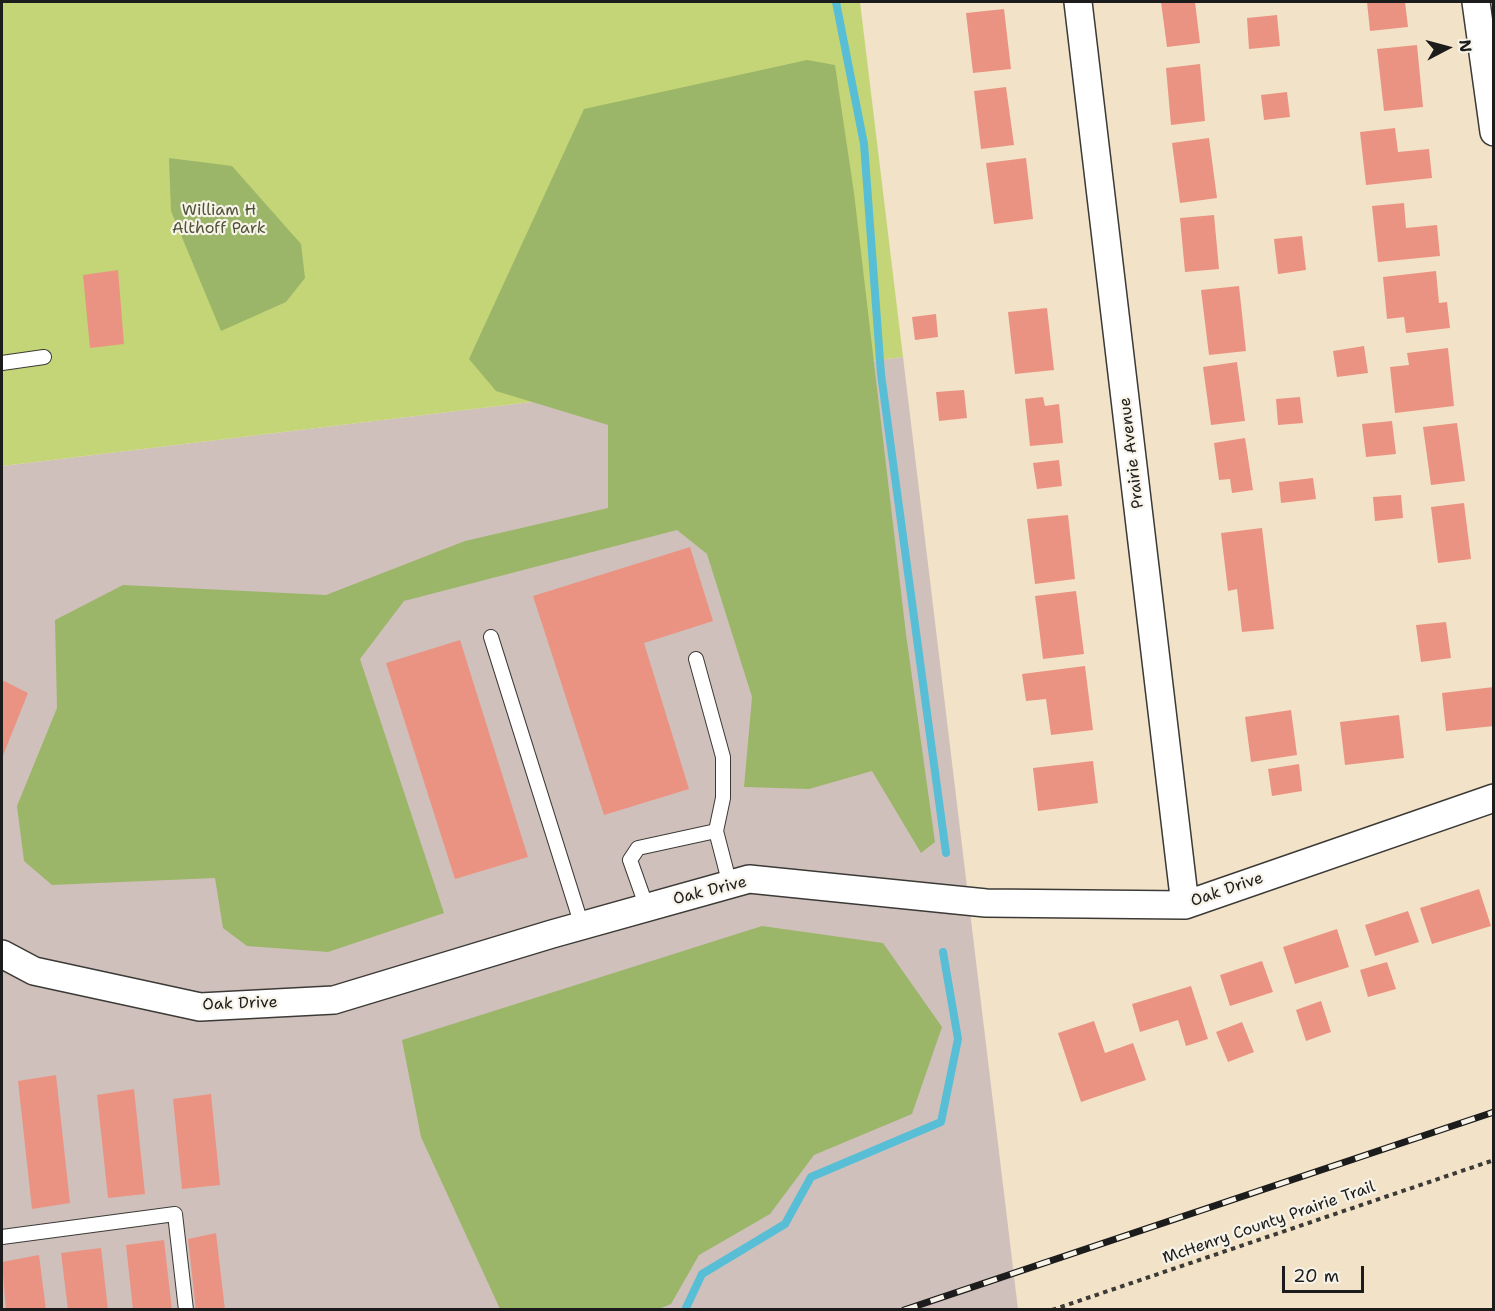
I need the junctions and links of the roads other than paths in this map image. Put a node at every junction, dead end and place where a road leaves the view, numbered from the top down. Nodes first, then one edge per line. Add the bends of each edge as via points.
1 (1078, 2) edge
2 (1476, 2) edge
3 (1494, 132) edge
4 (44, 357) dead end
5 (2, 363) edge
6 (491, 637) dead end
7 (696, 659) dead end
8 (1494, 798) edge
9 (716, 831) junction
10 (730, 885) junction
11 (1185, 905) junction
12 (646, 908) junction
13 (582, 926) junction
14 (2, 954) edge
15 (2, 1238) edge
16 (186, 1310) edge

1 - 11 street, Prairie Avenue
2 - 3 street
4 - 5 lane
6 - 13 lane
7 - 9 lane via 723,757 723,798
8 - 11 street, Oak Drive
9 - 10 lane
9 - 12 lane via 638,848 630,860
10 - 11 street, Oak Drive via 749,879 986,903
10 - 12 street, Oak Drive
12 - 13 street, Oak Drive
13 - 14 street, Oak Drive via 334,1000 200,1007 34,971
15 - 16 lane via 175,1214

